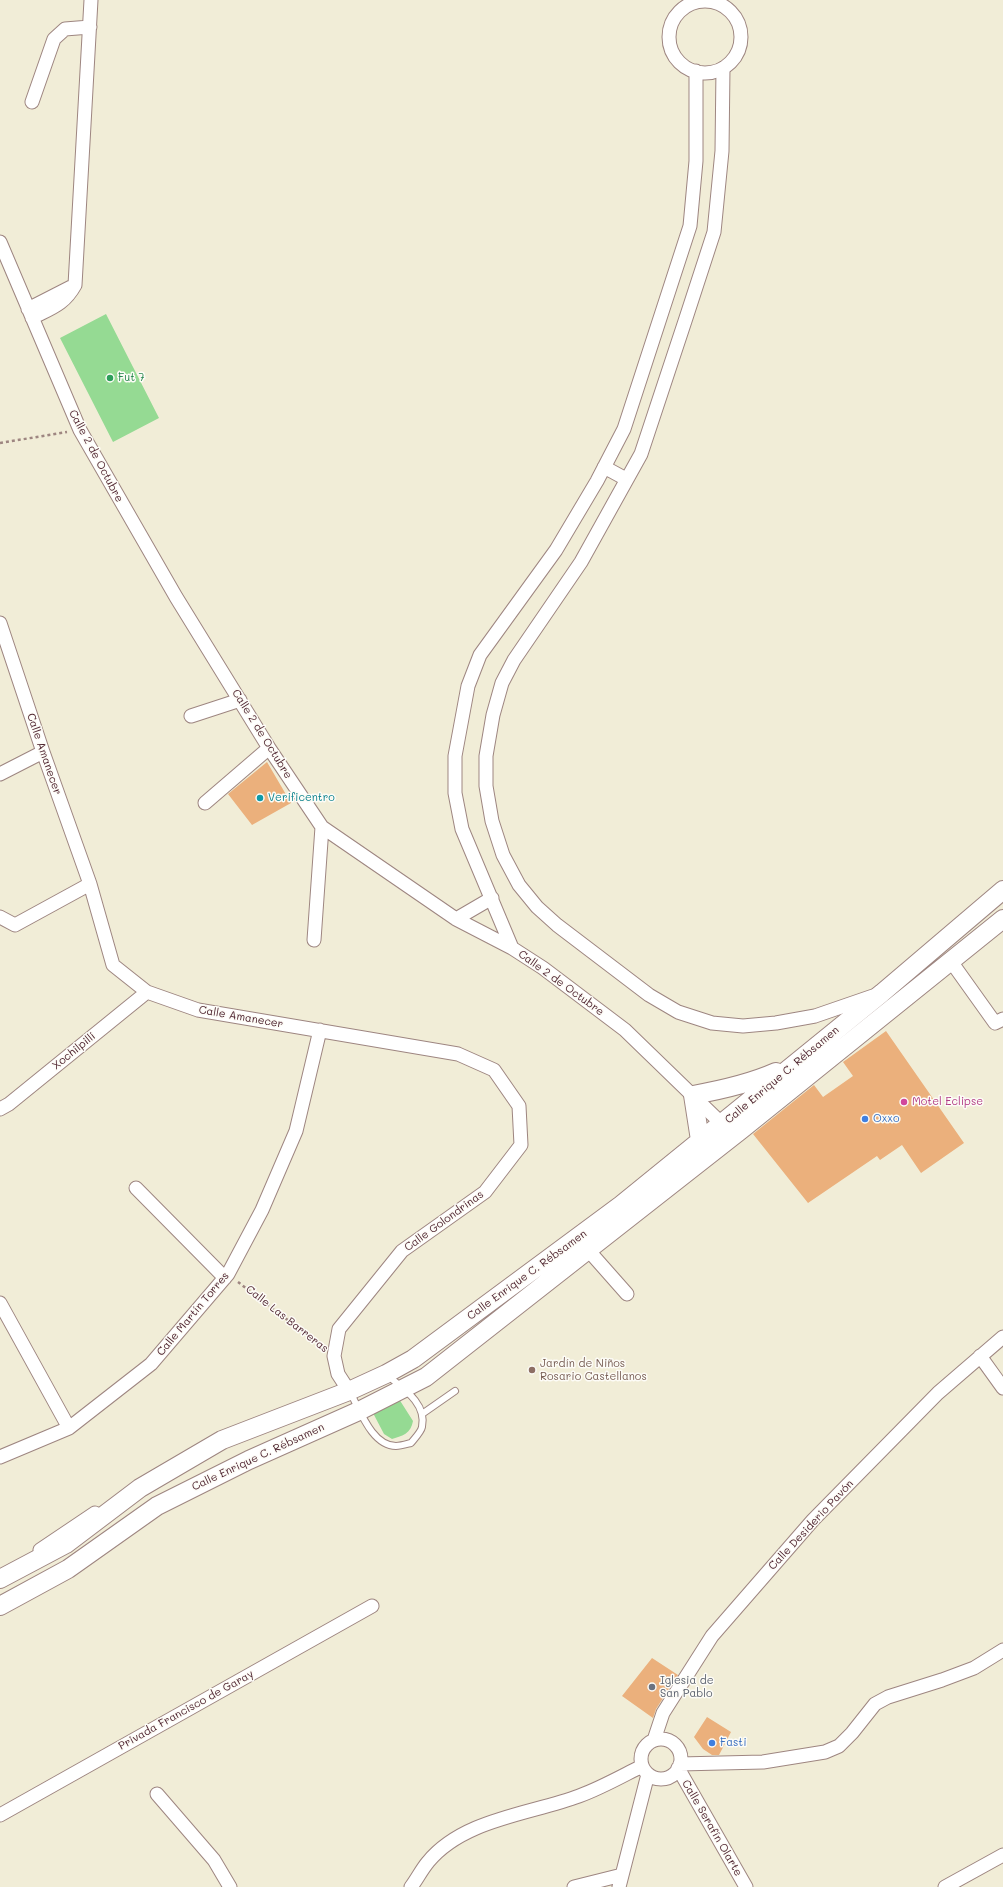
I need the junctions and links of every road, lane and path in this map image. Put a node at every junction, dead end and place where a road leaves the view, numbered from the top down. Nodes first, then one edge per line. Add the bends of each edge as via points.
1 (91, 0) edge
2 (713, 1) edge
3 (684, 3) edge
4 (90, 27) junction
5 (723, 68) junction
6 (696, 71) junction
7 (32, 102) dead end
8 (0, 242) edge
9 (30, 314) junction
10 (80, 430) junction
11 (0, 443) edge
12 (604, 467) junction
13 (626, 479) junction
14 (0, 623) edge
15 (240, 700) junction
16 (191, 716) dead end
17 (269, 748) junction
18 (43, 752) junction
19 (0, 774) edge
20 (205, 803) dead end
21 (322, 826) junction
22 (90, 884) junction
23 (1003, 890) edge
24 (492, 898) junction
25 (0, 917) edge
26 (1003, 918) edge
27 (456, 919) junction
28 (314, 940) dead end
29 (512, 948) junction
30 (950, 960) junction
31 (147, 992) junction
32 (882, 993) junction
33 (999, 1021) edge
34 (320, 1030) junction
35 (794, 1063) junction
36 (693, 1095) junction
37 (0, 1109) edge
38 (722, 1124) junction
39 (742, 1130) junction
40 (700, 1140) junction
41 (136, 1188) dead end
42 (588, 1251) junction
43 (226, 1276) junction
44 (627, 1294) dead end
45 (0, 1303) edge
46 (1003, 1337) edge
47 (334, 1356) junction
48 (980, 1356) junction
49 (386, 1374) junction
50 (1003, 1388) edge
51 (403, 1389) junction
52 (349, 1391) junction
53 (454, 1391) dead end
54 (360, 1410) junction
55 (422, 1414) junction
56 (68, 1428) junction
57 (0, 1457) edge
58 (2, 1574) edge
59 (0, 1606) edge
60 (372, 1606) dead end
61 (1003, 1650) edge
62 (654, 1740) junction
63 (679, 1766) junction
64 (645, 1770) junction
65 (157, 1794) dead end
66 (0, 1815) edge
67 (1003, 1855) edge
68 (621, 1881) edge
69 (230, 1887) edge
70 (411, 1887) edge
71 (574, 1887) edge
72 (746, 1887) edge
73 (945, 1887) edge

1 - 4 street
2 - 3 street
2 - 5 street via 733,14 739,25 741,37 732,60
3 - 6 street via 671,25 669,37 676,59 685,67
4 - 7 street via 65,29 54,39
4 - 9 street via 75,285
5 - 6 street via 705,73
5 - 13 street via 722,151 714,232 641,454
6 - 12 street via 696,161 690,226 624,428
8 - 9 street, Calle 2 de Octubre
9 - 10 street, Calle 2 de Octubre
10 - 11 path
10 - 15 street, Calle 2 de Octubre via 176,598
12 - 13 street
12 - 24 street via 556,550 480,655 468,686 455,756 455,793 462,829
13 - 32 street via 581,562 514,660 502,683 486,756 486,786 492,821 503,855 519,885 537,907 557,925 649,995 678,1012 712,1023 743,1026 776,1023 815,1016
14 - 18 street, Calle Amanecer
15 - 16 street
15 - 17 street, Calle 2 de Octubre
17 - 20 street
17 - 21 street, Calle 2 de Octubre
18 - 19 street
18 - 22 street, Calle Amanecer
21 - 27 street, Calle 2 de Octubre
21 - 28 street
22 - 25 street via 16,925
22 - 31 street, Calle Amanecer via 113,965
23 - 32 main road, Calle Enrique C. Rébsamen
24 - 27 street
24 - 29 street
26 - 30 main road, Calle Enrique C. Rébsamen
27 - 29 street, Calle 2 de Octubre
29 - 36 street, Calle 2 de Octubre via 543,968 625,1030
30 - 33 street
30 - 39 main road, Calle Enrique C. Rébsamen
31 - 34 street, Calle Amanecer via 198,1010
31 - 37 street, Xochilpilli
32 - 35 main road, Calle Enrique C. Rébsamen
34 - 43 street, Calle Martín Torres via 296,1131 262,1210
34 - 47 street, Calle Golondrinas via 458,1054 494,1070 519,1106 521,1145 485,1192 402,1251 339,1329
35 - 36 main road via 762,1078 727,1089
35 - 38 main road, Calle Enrique C. Rébsamen
36 - 38 street, Calle 2 de Octubre
36 - 40 main road
38 - 39 street, Calle 2 de Octubre
38 - 40 main road, Calle Enrique C. Rébsamen
39 - 42 main road, Calle Enrique C. Rébsamen
40 - 49 main road, Calle Enrique C. Rébsamen via 580,1237 413,1359
41 - 43 street
42 - 44 street
42 - 51 main road, Calle Enrique C. Rébsamen via 426,1377
43 - 47 path, Calle Las Barreras
43 - 56 street, Calle Martín Torres via 151,1364
45 - 56 street
46 - 48 street, Calle Desiderio Pavón
47 - 52 street, Calle Las Barreras via 338,1374
48 - 50 street
48 - 62 street, Calle Desiderio Pavón via 938,1393 813,1520 712,1636 663,1713
49 - 51 lane
49 - 52 main road, Calle Enrique C. Rébsamen
51 - 54 main road, Calle Enrique C. Rébsamen
51 - 55 lane via 417,1402
52 - 54 lane
52 - 58 main road, Calle Enrique C. Rébsamen via 222,1440 140,1488 66,1544
53 - 55 lane
54 - 55 lane via 368,1429 382,1442 396,1446 411,1442 422,1428
54 - 59 main road, Calle Enrique C. Rébsamen via 248,1460 157,1506 68,1569
56 - 57 street, Calle Martín Torres
60 - 66 street, Privada Francisco de Garay
61 - 63 street via 974,1668 888,1697 875,1704 839,1746 825,1752 763,1762
62 - 63 street via 665,1739 674,1744 680,1753
62 - 64 street via 646,1746 641,1756
63 - 64 street via 675,1773 667,1778 657,1779
63 - 72 street, Calle Serafín Olarte
64 - 68 street
64 - 70 street via 580,1796 473,1829 448,1844 428,1861
65 - 69 street via 214,1860
67 - 73 street
68 - 71 street

